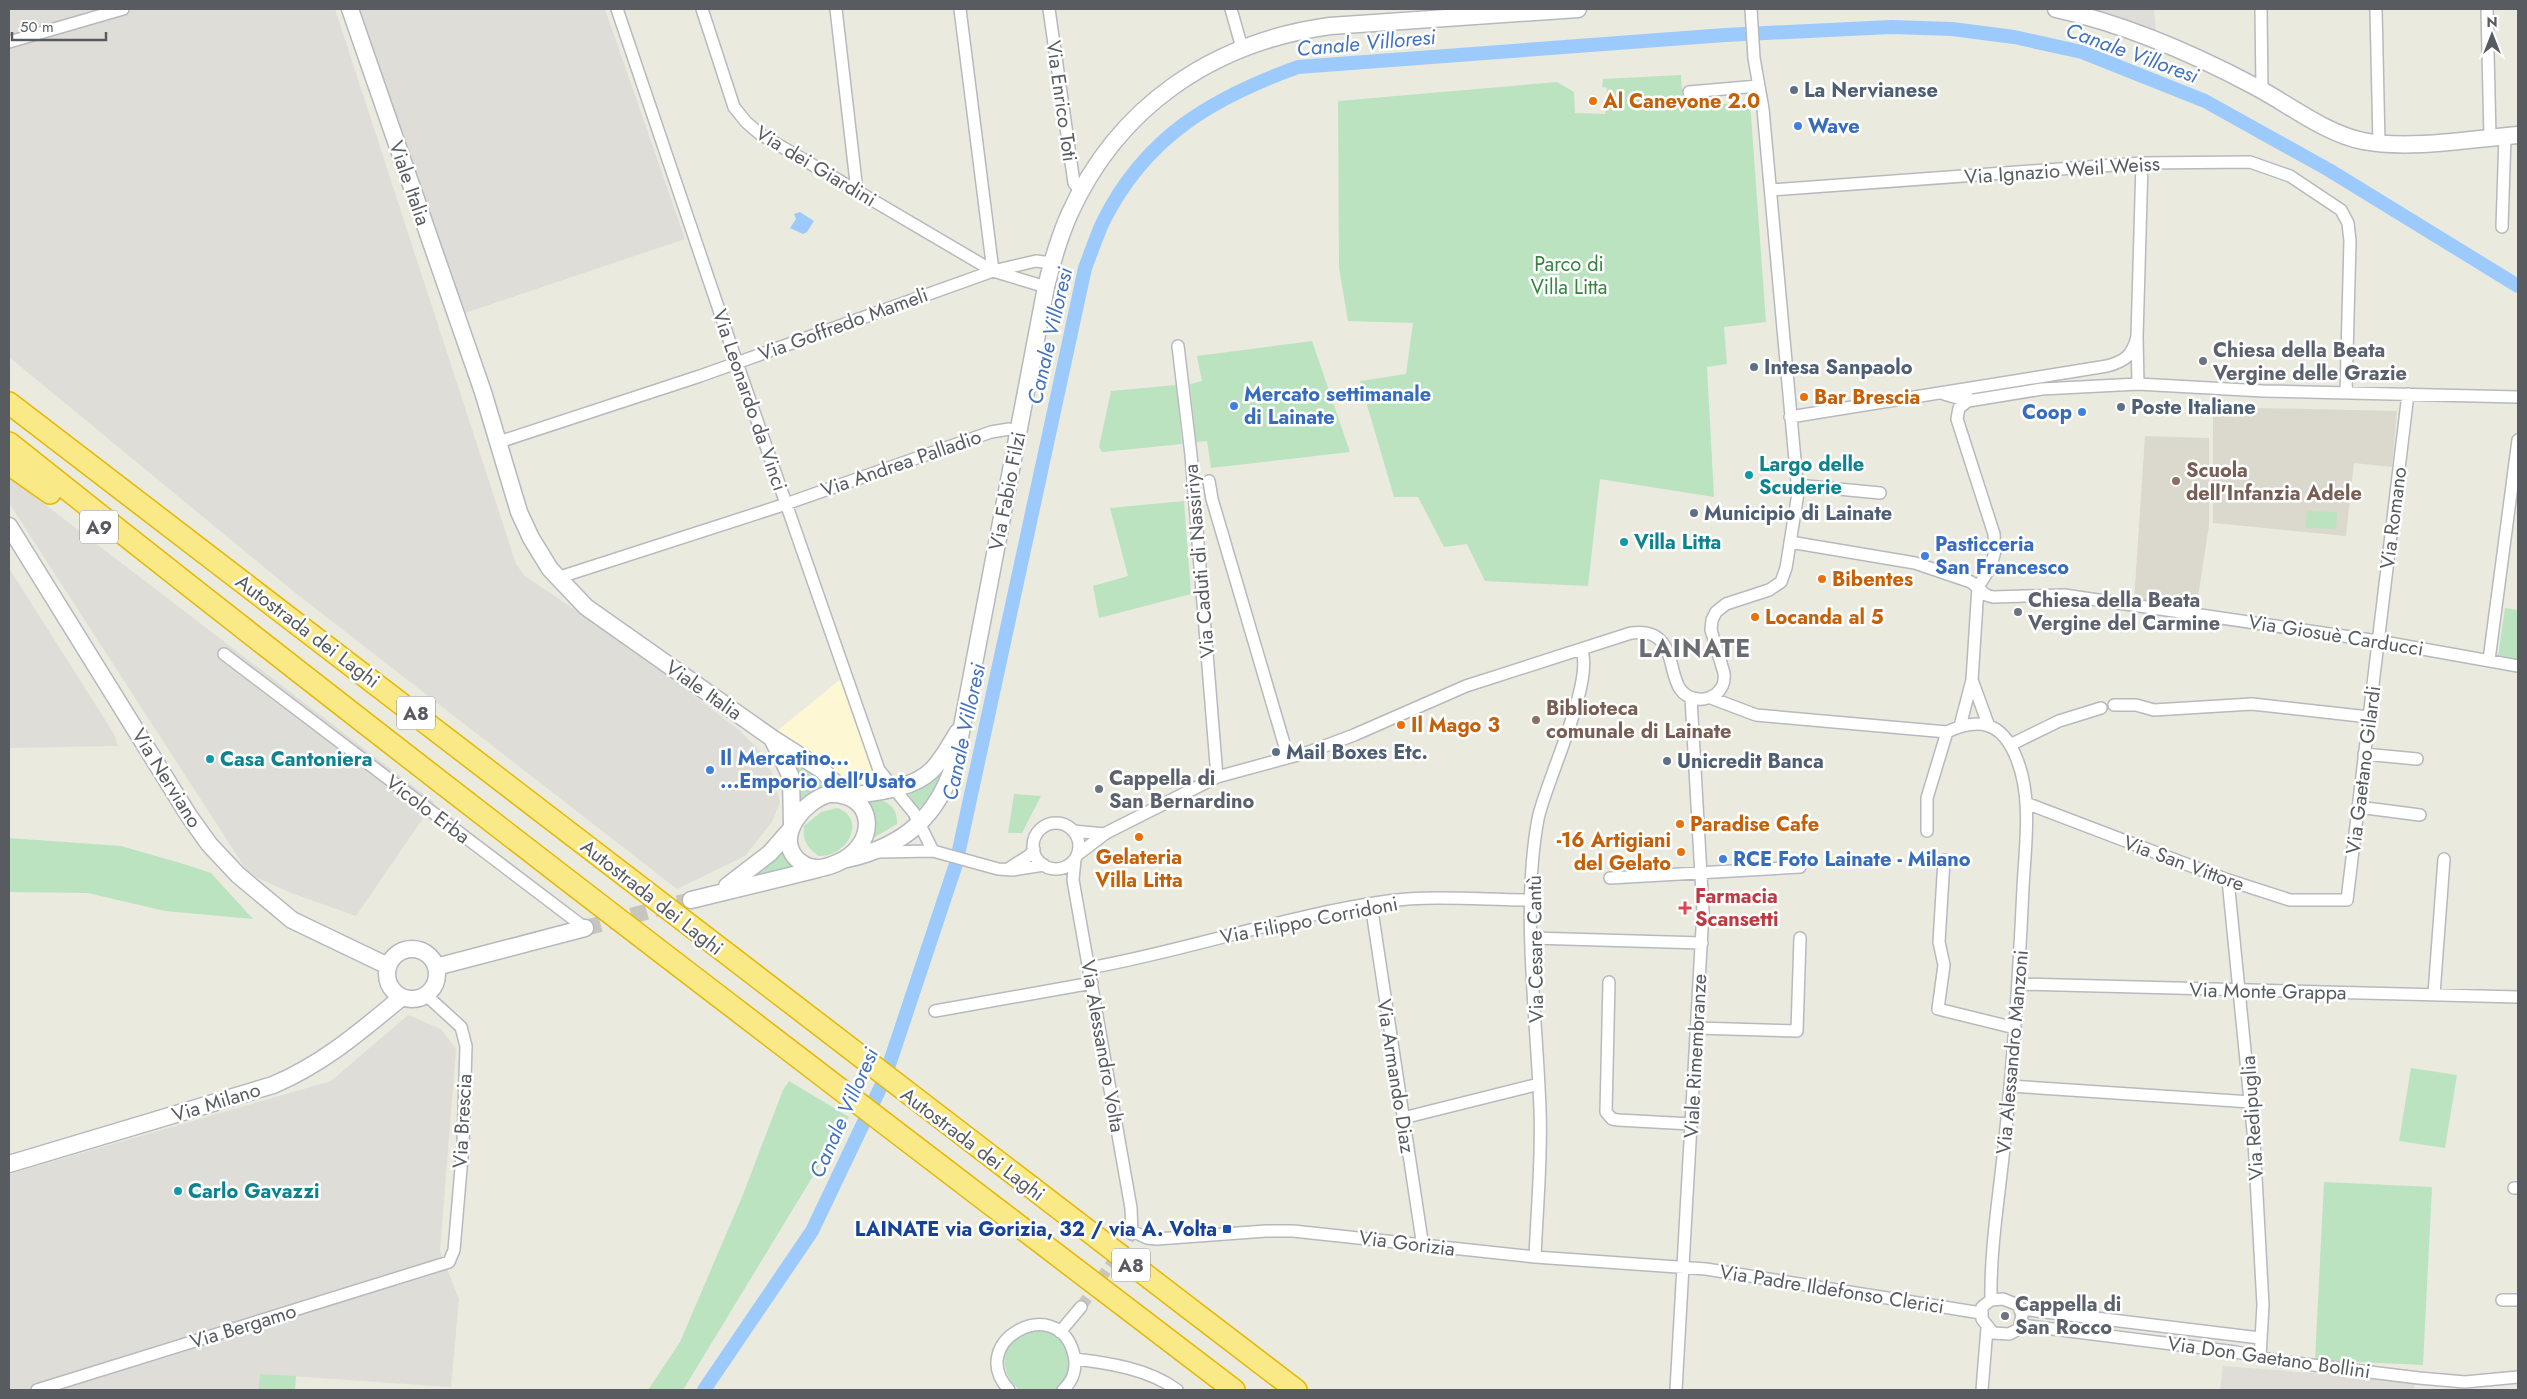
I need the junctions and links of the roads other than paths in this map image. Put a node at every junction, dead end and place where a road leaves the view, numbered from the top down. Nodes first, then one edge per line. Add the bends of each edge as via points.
1 (123, 9) edge
2 (350, 9) edge
3 (617, 9) edge
4 (702, 9) edge
5 (836, 9) edge
6 (960, 9) edge
7 (1049, 9) edge
8 (1231, 9) edge
9 (1578, 9) edge
10 (1751, 9) edge
11 (2056, 9) edge
12 (2262, 9) edge
13 (2376, 9) edge
14 (2487, 9) edge
15 (1441, 13) edge
16 (9, 42) edge
17 (1242, 48) junction
18 (1758, 86) junction
19 (2262, 90) junction
20 (1689, 92) dead end
21 (2504, 136) edge
22 (2379, 144) junction
23 (2142, 163) junction
24 (1771, 190) junction
25 (857, 191) junction
26 (1081, 192) junction
27 (2502, 226) dead end
28 (1052, 263) junction
29 (993, 271) junction
30 (1046, 287) junction
31 (2137, 337) junction
32 (1178, 346) dead end
33 (736, 363) junction
34 (2113, 364) junction
35 (2138, 384) junction
36 (2113, 385) junction
37 (2346, 392) junction
38 (2408, 394) junction
39 (1969, 395) junction
40 (2518, 397) edge
41 (9, 403) edge
42 (1790, 418) junction
43 (1018, 432) junction
44 (497, 436) junction
45 (2518, 440) edge
46 (9, 443) edge
47 (9, 464) edge
48 (1209, 481) dead end
49 (1797, 485) junction
50 (1880, 493) dead end
51 (787, 504) junction
52 (9, 526) edge
53 (1790, 542) junction
54 (557, 578) junction
55 (1978, 587) junction
56 (191, 588) junction
57 (2378, 641) junction
58 (1580, 649) junction
59 (224, 654) dead end
60 (2489, 660) junction
61 (2518, 666) edge
62 (1972, 680) junction
63 (1701, 699) junction
64 (2114, 705) dead end
65 (2101, 708) dead end
66 (2369, 717) junction
67 (1988, 724) junction
68 (962, 726) junction
69 (1960, 726) junction
70 (1947, 732) junction
71 (772, 738) junction
72 (2010, 745) junction
73 (2364, 754) junction
74 (1288, 758) junction
75 (2417, 759) dead end
76 (1217, 777) junction
77 (892, 788) junction
78 (848, 796) junction
79 (2026, 803) junction
80 (2358, 807) junction
81 (2420, 815) dead end
82 (919, 823) junction
83 (792, 827) junction
84 (1073, 831) junction
85 (1927, 832) dead end
86 (1106, 833) junction
87 (1034, 849) junction
88 (933, 850) junction
89 (872, 853) junction
90 (1076, 857) junction
91 (847, 859) junction
92 (2444, 859) dead end
93 (1944, 860) dead end
94 (1044, 865) junction
95 (1800, 867) dead end
96 (820, 868) junction
97 (1006, 870) junction
98 (1701, 873) junction
99 (1610, 878) dead end
100 (2228, 880) junction
101 (717, 893) junction
102 (691, 900) tunnel mouth
103 (1532, 900) junction
104 (2347, 900) joint
105 (1371, 904) junction
106 (585, 928) joint
107 (1532, 938) junction
108 (1800, 938) dead end
109 (1702, 943) junction
110 (388, 966) junction
111 (436, 967) junction
112 (1089, 968) junction
113 (1609, 982) dead end
114 (1092, 983) junction
115 (2019, 984) junction
116 (2240, 990) junction
117 (2434, 994) junction
118 (426, 995) junction
119 (402, 997) junction
120 (2518, 997) edge
121 (934, 1011) dead end
122 (1696, 1028) junction
123 (2015, 1028) junction
124 (1539, 1084) junction
125 (2010, 1086) junction
126 (2251, 1102) junction
127 (1402, 1118) junction
128 (1691, 1124) junction
129 (9, 1164) edge
130 (1132, 1232) joint
131 (1423, 1246) junction
132 (1535, 1257) junction
133 (448, 1262) joint
134 (1683, 1268) junction
135 (1991, 1300) junction
136 (2502, 1300) dead end
137 (2518, 1300) edge
138 (1082, 1307) tunnel mouth
139 (2021, 1309) junction
140 (1981, 1312) junction
141 (2021, 1325) junction
142 (1987, 1328) junction
143 (1060, 1332) junction
144 (1998, 1334) junction
145 (2260, 1338) junction
146 (2260, 1357) junction
147 (1075, 1359) junction
148 (1984, 1360) junction
149 (2518, 1377) edge
150 (1002, 1387) edge
151 (37, 1390) edge
152 (1063, 1390) edge
153 (1177, 1390) edge
154 (1234, 1390) edge
155 (1296, 1390) edge
156 (1676, 1390) edge
157 (1982, 1390) edge

1 - 16 street
2 - 44 street, Viale Italia
3 - 33 street, Via Leonardo da Vinci
4 - 25 street, Via dei Giardini via 734,107 746,122 760,134
5 - 25 street
6 - 29 street
7 - 26 street, Via Enrico Toti via 1074,183
8 - 17 street
9 - 15 street, Via Fabio Filzi
10 - 18 street
11 - 19 street via 2088,16 2149,38
12 - 19 street
13 - 22 street
14 - 21 street
15 - 17 street, Via Fabio Filzi via 1298,30
17 - 26 street, Via Fabio Filzi via 1190,74 1133,119 1113,141
18 - 20 street
18 - 24 street
19 - 22 street via 2338,132
21 - 22 street
21 - 27 street
23 - 24 street, Via Ignazio Weil Weiss
23 - 31 street
23 - 37 street, Via Ignazio Weil Weiss via 2238,161 2261,164 2290,176 2341,210 2348,223 2350,241
24 - 42 street
25 - 29 street, Via dei Giardini
26 - 28 street, Via Fabio Filzi
28 - 29 street, Via Goffredo Mameli via 1036,261
28 - 30 street, Via Fabio Filzi
29 - 30 street
29 - 33 street, Via Goffredo Mameli
30 - 43 street, Via Fabio Filzi
31 - 34 street via 2129,356
31 - 35 street
32 - 76 street, Via Caduti di Nassiriya via 1191,455
33 - 44 street, Via Goffredo Mameli
33 - 51 street, Via Leonardo da Vinci
34 - 36 street
34 - 39 street
35 - 36 street
35 - 37 street via 2169,388
36 - 39 street
37 - 38 street
38 - 40 street
38 - 57 street, Via Romano
39 - 42 street via 1944,394
39 - 55 street via 1959,408 1957,419 1994,534 1995,551 1991,566
41 - 155 highway, Autostrada dei Laghi / A8
42 - 49 street
43 - 51 street, Via Andrea Palladio via 1009,429 991,432
43 - 68 street, Via Fabio Filzi
44 - 54 street, Viale Italia via 540,551
45 - 60 street
46 - 56 highway, Autostrada dei Laghi / A8
47 - 56 highway, A9
48 - 74 street
49 - 50 street
49 - 53 street
51 - 54 street, Via Andrea Palladio
51 - 77 street, Via Leonardo da Vinci via 879,770
52 - 110 street, Via Nerviano via 188,816 209,844 238,875 292,920
53 - 55 street, Via Giosuè Carducci via 1915,563
53 - 63 street via 1784,577 1778,585 1726,604 1714,616 1711,630 1724,680 1720,690
54 - 71 street, Viale Italia via 577,598
55 - 57 street, Via Giosuè Carducci via 1993,597 2064,595
55 - 62 street
56 - 154 highway, Autostrada dei Laghi / A8
57 - 60 street, Via Giosuè Carducci
57 - 66 street, Via Gaetano Gilardi
58 - 63 street via 1631,633 1654,635 1665,647 1679,688
58 - 74 street via 1489,677 1354,736
58 - 103 street, Via Cesare Cantù via 1584,660 1572,721 1539,818
59 - 106 street, Vicolo Erba
60 - 61 street, Via Giosuè Carducci
62 - 67 street
62 - 69 street
63 - 70 street via 1756,714
63 - 98 street, Viale Rimembranze via 1691,722
64 - 66 street via 2136,705 2154,710 2252,704
65 - 72 street via 2059,721
66 - 73 street, Via Gaetano Gilardi
67 - 69 street
67 - 72 street, Via Alessandro Manzoni
68 - 77 street, Via Fabio Filzi via 930,772 911,783
68 - 82 street, Via Fabio Filzi via 956,758 943,794
69 - 70 street
70 - 85 street via 1927,798
71 - 78 street, Viale Italia via 827,774
71 - 83 street, Viale Italia via 791,777
72 - 79 street, Via Alessandro Manzoni via 2017,758
73 - 75 street
73 - 80 street, Via Gaetano Gilardi
74 - 76 street
76 - 86 street
77 - 78 street, Via Fabio Filzi
77 - 82 street, Via Leonardo da Vinci
78 - 83 street via 836,793 814,800
78 - 91 street via 862,809 867,825 864,841
79 - 100 street, Via San Vittore
79 - 115 street, Via Alessandro Manzoni
80 - 81 street
80 - 104 street, Via Gaetano Gilardi
82 - 88 street, Via Leonardo da Vinci
82 - 89 street, Via Fabio Filzi via 898,840
83 - 96 street via 790,847 796,858 806,866
83 - 101 street via 758,864
84 - 86 street
84 - 87 street via 1062,824 1049,825 1037,835
84 - 90 street via 1079,843
86 - 90 street
87 - 94 street
87 - 97 street
88 - 89 street
88 - 97 street
89 - 91 street, Via Fabio Filzi
90 - 94 street via 1059,869
90 - 112 street, Via Alessandro Volta via 1073,880
91 - 96 street
92 - 117 street
93 - 123 street via 1939,942 1944,965 1938,1009
94 - 97 street
95 - 98 street
96 - 101 street
98 - 99 street
98 - 109 street, Viale Rimembranze
100 - 104 street, Via San Vittore via 2290,900
100 - 116 street, Via Redipuglia
101 - 102 street
103 - 105 street, Via Filippo Corridoni via 1422,899
103 - 107 street, Via Cesare Cantù
105 - 112 street, Via Filippo Corridoni
105 - 127 street, Via Armando Diaz
106 - 111 street
107 - 109 street
107 - 124 street, Via Cesare Cantù
108 - 122 street via 1797,1031
109 - 122 street, Viale Rimembranze
110 - 111 street via 396,954 409,949 429,955
110 - 119 street via 388,980
111 - 118 street via 436,980
112 - 114 street, Via Alessandro Volta
113 - 128 street via 1606,1112 1618,1120
114 - 121 street
114 - 130 street, Via Alessandro Volta via 1131,1208
115 - 116 street, Via Monte Grappa
115 - 123 street, Via Alessandro Manzoni
116 - 117 street, Via Monte Grappa
116 - 126 street, Via Redipuglia
117 - 120 street, Via Monte Grappa
118 - 119 street
118 - 133 street, Via Brescia via 461,1027 466,1046 454,1250
119 - 129 street, Via Milano via 339,1049 302,1073 273,1085
122 - 128 street, Viale Rimembranze
123 - 125 street, Via Alessandro Manzoni
124 - 127 street
124 - 132 street, Via Cesare Cantù
125 - 126 street
125 - 135 street, Via Alessandro Manzoni
126 - 145 street, Via Redipuglia via 2263,1275
127 - 131 street, Via Armando Diaz
128 - 134 street, Viale Rimembranze
130 - 131 street, Via Gorizia via 1157,1239 1293,1231
131 - 132 street, Via Gorizia
132 - 134 street, Via Gorizia
133 - 151 street, Via Bergamo
134 - 140 street, Via Padre Ildefonso Clerici via 1706,1268
134 - 156 street, Viale Rimembranze
135 - 139 street via 2013,1301
135 - 140 street
136 - 137 street
138 - 143 street
139 - 141 street
139 - 145 street, Via Don Gaetano Bollini
140 - 142 street
141 - 144 street via 2009,1334
141 - 146 street, Via Don Gaetano Bollini
142 - 144 street
142 - 148 street
143 - 147 street via 1067,1339
143 - 150 street via 1038,1324 1012,1334 1001,1347 998,1358
144 - 148 street
145 - 146 street, Via Redipuglia
146 - 149 street, Via Don Gaetano Bollini via 2465,1382
147 - 152 street via 1072,1379
147 - 153 street via 1140,1372
148 - 157 street

